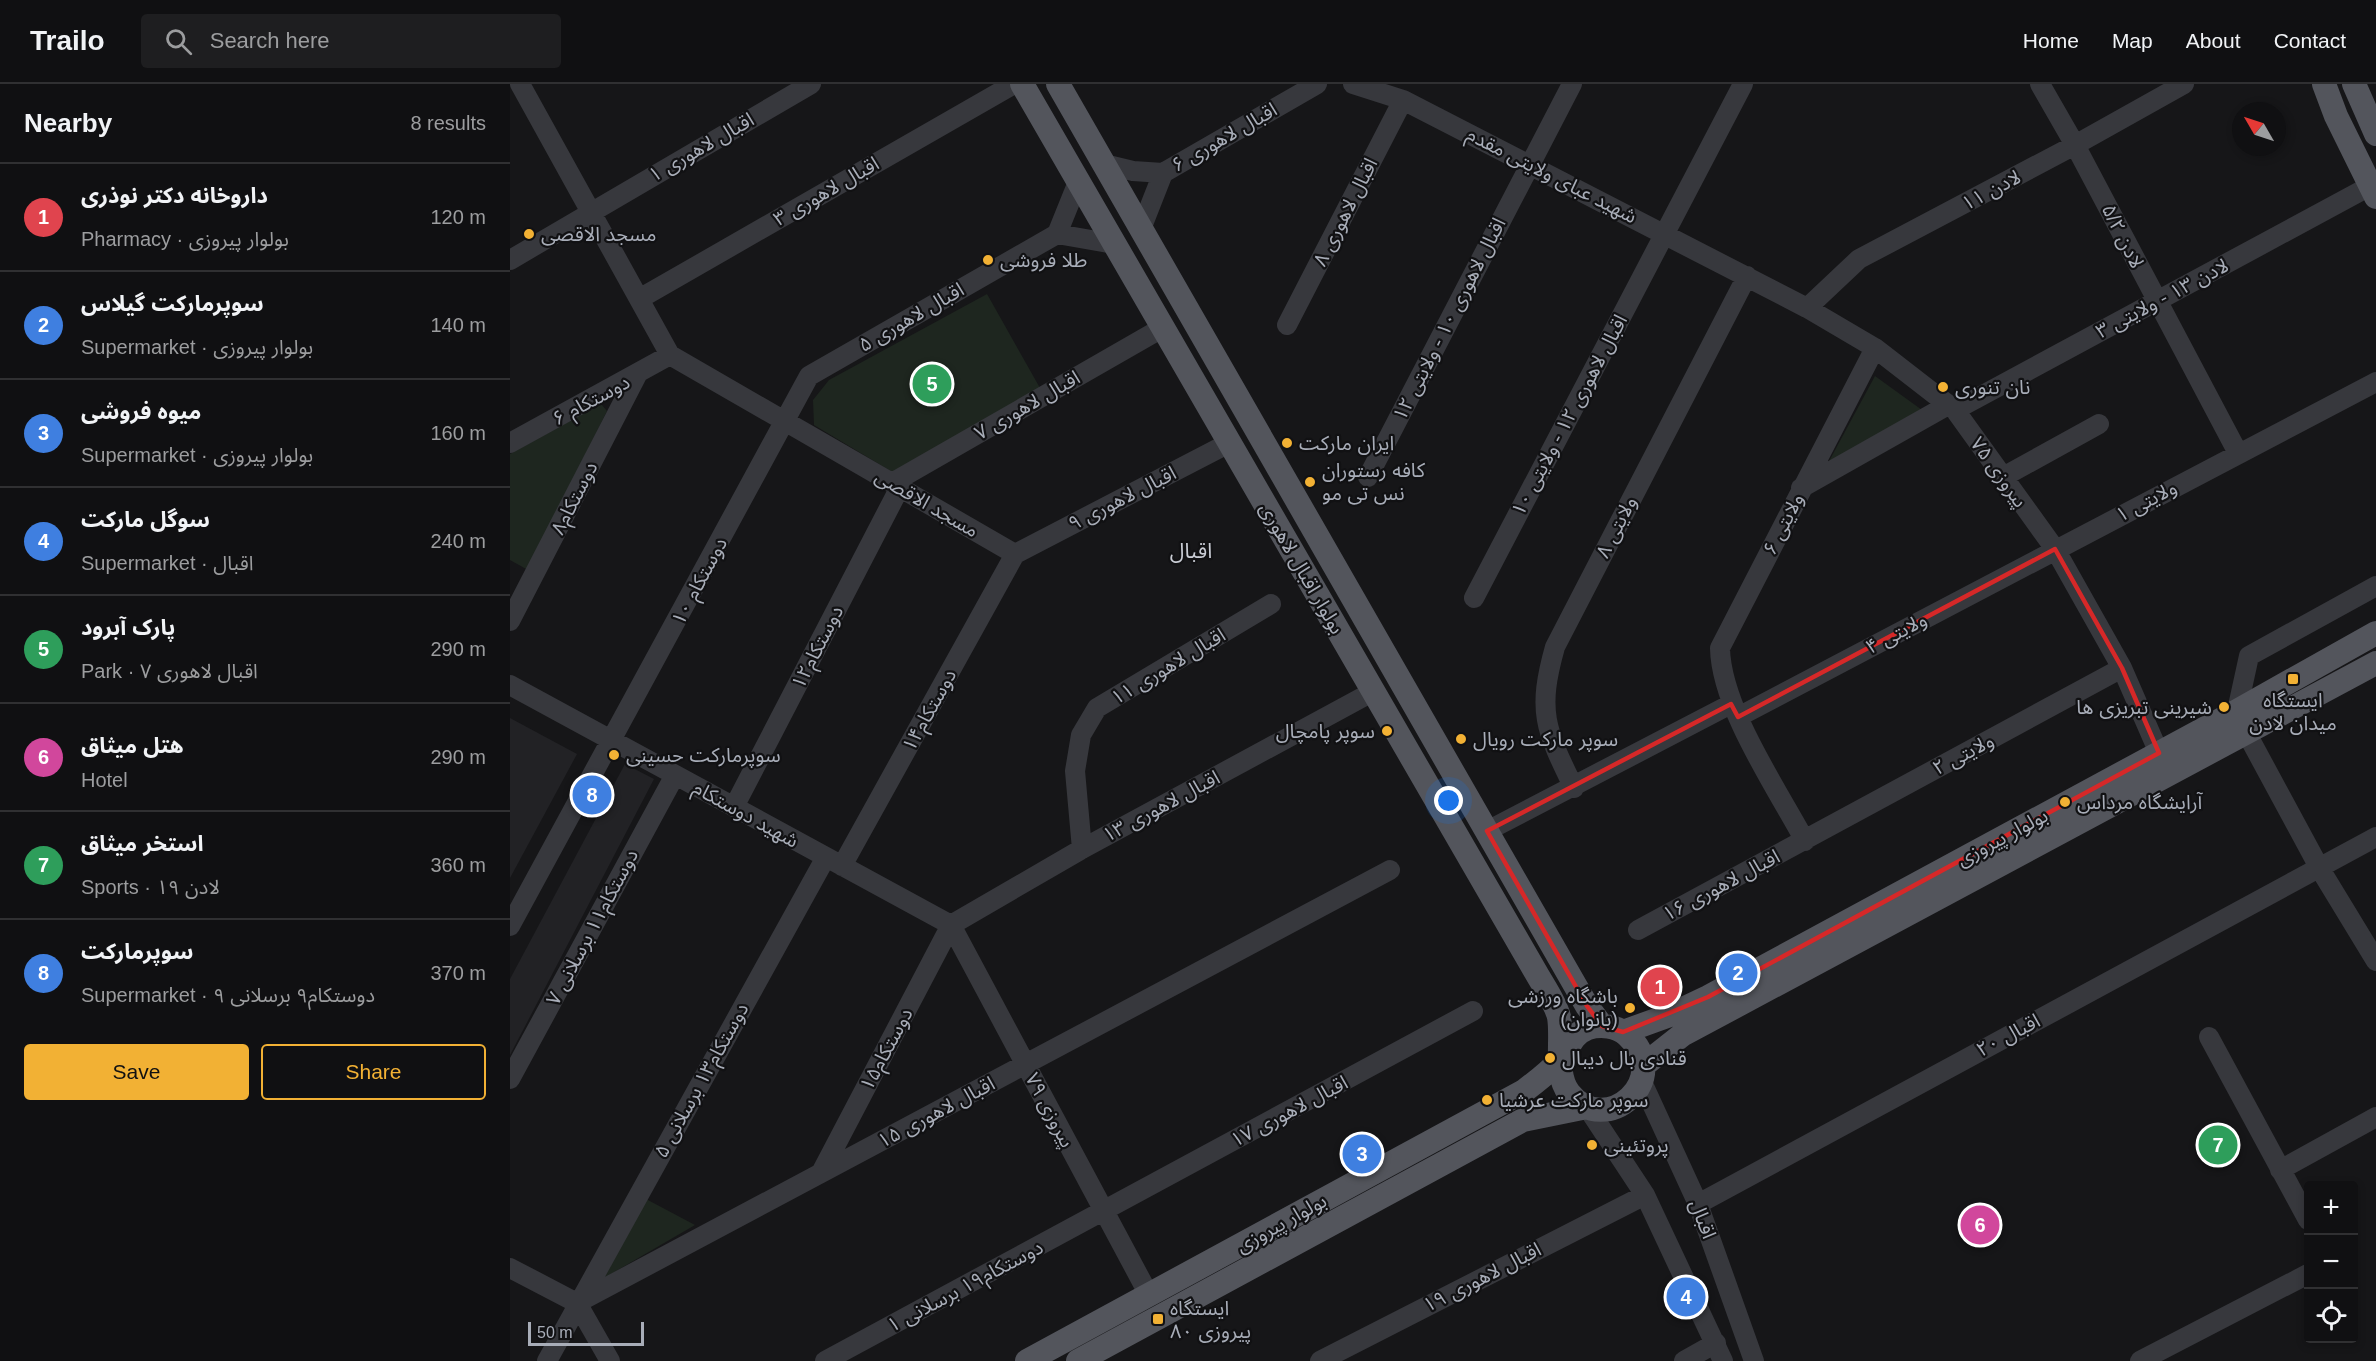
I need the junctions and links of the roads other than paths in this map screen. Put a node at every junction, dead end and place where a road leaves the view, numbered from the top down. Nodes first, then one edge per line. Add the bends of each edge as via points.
1 (520, 84) edge
2 (811, 84) edge
3 (1014, 84) edge
4 (1022, 84) edge
5 (1058, 84) edge
6 (1317, 84) edge
7 (1353, 84) edge
8 (1572, 84) edge
9 (1743, 84) edge
10 (2040, 84) edge
11 (2184, 84) edge
12 (2324, 84) edge
13 (2354, 84) edge
14 (1403, 100) junction
15 (2376, 134) edge
16 (2075, 145) junction
17 (1529, 162) junction
18 (1104, 165) junction
19 (1163, 173) junction
20 (1078, 182) junction
21 (2373, 192) edge
22 (591, 210) junction
23 (1141, 229) junction
24 (1665, 232) junction
25 (1057, 234) junction
26 (1114, 244) junction
27 (510, 260) edge
28 (1747, 276) junction
29 (639, 298) junction
30 (2156, 300) junction
31 (1807, 308) junction
32 (1287, 325) dead end
33 (1162, 328) junction
34 (1875, 348) junction
35 (670, 355) junction
36 (637, 375) junction
37 (2376, 382) edge
38 (1952, 408) junction
39 (784, 421) junction
40 (2099, 424) dead end
41 (1229, 442) junction
42 (510, 443) edge
43 (2238, 453) junction
44 (1368, 477) dead end
45 (2003, 477) junction
46 (896, 485) junction
47 (1801, 488) junction
48 (2055, 549) junction
49 (1015, 554) junction
50 (1340, 576) junction
51 (2376, 586) edge
52 (1314, 591) junction
53 (1474, 598) dead end
54 (1271, 604) dead end
55 (510, 621) edge
56 (2376, 633) edge
57 (2376, 663) edge
58 (2122, 668) junction
59 (510, 686) edge
60 (1374, 691) junction
61 (1734, 711) junction
62 (2242, 722) junction
63 (613, 741) junction
64 (2159, 753) junction
65 (675, 775) junction
66 (1574, 788) junction
67 (734, 807) junction
68 (1487, 831) junction
69 (2376, 837) edge
70 (1805, 840) junction
71 (1082, 849) junction
72 (834, 862) junction
73 (2320, 869) junction
74 (1390, 870) dead end
75 (951, 925) junction
76 (510, 926) edge
77 (1638, 930) dead end
78 (2376, 961) edge
79 (1473, 1011) dead end
80 (1613, 1029) junction
81 (2209, 1037) dead end
82 (1561, 1059) junction
83 (1025, 1064) junction
84 (1643, 1073) junction
85 (510, 1080) edge
86 (1587, 1107) junction
87 (2376, 1117) edge
88 (2280, 1170) junction
89 (821, 1173) junction
90 (1645, 1195) junction
91 (1698, 1204) junction
92 (1104, 1211) junction
93 (2304, 1213) edge
94 (510, 1268) edge
95 (2304, 1276) edge
96 (1149, 1295) junction
97 (577, 1303) junction
98 (1720, 1352) edge
99 (547, 1361) edge
100 (610, 1361) edge
101 (825, 1361) edge
102 (1027, 1361) edge
103 (1078, 1361) edge
104 (1320, 1361) edge
105 (1684, 1361) edge
106 (1754, 1361) edge
107 (2140, 1361) edge

1 - 22 street
2 - 22 street, اقبال لاهوری ۱
3 - 29 street, اقبال لاهوری ۳
4 - 20 main road, بولوار اقبال لاهوری
5 - 18 main road, بولوار اقبال لاهوری
6 - 19 street, اقبال لاهوری ۶
7 - 14 street, شهید عبای ولایتی مقدم
8 - 17 street, اقبال لاهوری ۱۰ - ولایتی ۱۲
9 - 24 street, اقبال لاهوری ۱۲ - ولایتی ۱۰
10 - 16 street, لادن ۵/۲
11 - 16 street, لادن ۱۱
12 - 21 main road
13 - 15 main road
14 - 17 street, شهید عبای ولایتی مقدم
14 - 32 street, اقبال لاهوری ۸
16 - 30 street, لادن ۵/۲
16 - 31 street, لادن ۱۱ via 1859,259
17 - 24 street, شهید عبای ولایتی مقدم
17 - 44 street, اقبال لاهوری ۱۰ - ولایتی ۱۲
18 - 19 street
18 - 23 main road, بولوار اقبال لاهوری
19 - 23 street
20 - 25 street
20 - 26 main road, بولوار اقبال لاهوری
21 - 30 street, لادن ۱۳ - ولایتی ۳
22 - 27 street, اقبال لاهوری ۱
22 - 29 street
23 - 50 main road, بولوار اقبال لاهوری
24 - 28 street, شهید عبای ولایتی مقدم
24 - 53 street, اقبال لاهوری ۱۲ - ولایتی ۱۰
25 - 26 street
25 - 39 street, اقبال لاهوری ۵ via 809,376
26 - 33 main road, بولوار اقبال لاهوری
28 - 31 street, پیروزی ۷۵
28 - 66 street, ولایتی ۸ via 1555,646 1543,708 1549,736
29 - 35 street
30 - 38 street, لادن ۱۳ - ولایتی ۳
30 - 43 street, لادن ۵/۲
31 - 34 street, پیروزی ۷۵
33 - 41 main road, بولوار اقبال لاهوری
33 - 46 street, اقبال لاهوری ۷
34 - 38 street, پیروزی ۷۵
34 - 47 street, ولایتی ۶
35 - 36 street, دوستکام ۶
35 - 39 street, مسجد الاقصی
36 - 42 street, دوستکام ۶
36 - 55 street, دوستکام۸
37 - 43 street, ولایتی ۱
38 - 45 street, پیروزی ۷۵
38 - 47 street, لادن ۱۳ - ولایتی ۳
39 - 46 street, مسجد الاقصی
39 - 63 street, دوستکام ۱۰
40 - 45 street
41 - 49 street, اقبال لاهوری ۹
41 - 52 main road, بولوار اقبال لاهوری
43 - 48 street, ولایتی ۱
45 - 48 street, پیروزی ۷۵
46 - 49 street, مسجد الاقصی
46 - 67 street, دوستکام۱۲
47 - 61 street, ولایتی ۶ via 1720,648 1720,670
48 - 58 street, پیروزی ۷۵
48 - 61 street, ولایتی ۴
49 - 72 street, دوستکام۱۴
50 - 52 main road
50 - 68 main road, بولوار اقبال لاهوری
51 - 62 street via 2249,656
52 - 60 main road, بولوار اقبال لاهوری
54 - 71 street, اقبال لاهوری ۱۱ via 1097,708 1081,735 1075,771
56 - 62 main road, بولوار پیروزی
57 - 62 main road, بولوار پیروزی
58 - 64 street, پیروزی ۷۵
58 - 70 street, ولایتی ۲
59 - 63 street, شهید دوستکام
60 - 71 street, اقبال لاهوری ۱۳
60 - 82 main road, بولوار اقبال لاهوری via 1558,1015
61 - 66 street, ولایتی ۴
61 - 70 street, ولایتی ۶
62 - 64 main road, بولوار پیروزی
62 - 73 street
62 - 84 main road, بولوار پیروزی via 1682,1035
63 - 65 street, شهید دوستکام
63 - 76 street, دوستکام ۱۰
64 - 80 main road, بولوار پیروزی via 1708,997 1670,1015
65 - 67 street, شهید دوستکام
65 - 85 street, دوستکام۱۱ برسلانی ۷
66 - 68 street, ولایتی ۴
67 - 72 street, شهید دوستکام
68 - 80 main road, بولوار اقبال لاهوری via 1587,1006
69 - 73 street, اقبال ۲۰
70 - 77 street, اقبال لاهوری ۱۶
71 - 75 street, اقبال لاهوری ۱۳
72 - 75 street, شهید دوستکام
72 - 97 street, دوستکام۱۳ برسلانی ۵
73 - 78 street
73 - 91 street, اقبال ۲۰
74 - 83 street, اقبال لاهوری ۱۵
75 - 83 street, پیروزی ۷۹
75 - 89 street, دوستکام۱۵
79 - 92 street, اقبال لاهوری ۱۷
80 - 82 main road via 1589,1028 1578,1034
80 - 84 main road via 1636,1043
81 - 88 street
82 - 86 main road via 1567,1091
82 - 96 main road, بولوار پیروزی via 1524,1091
83 - 89 street, اقبال لاهوری ۱۵
83 - 92 street, پیروزی ۷۹
84 - 86 main road via 1632,1097 1619,1106 1603,1110
84 - 91 street, اقبال
86 - 90 street, اقبال
86 - 103 main road, بولوار پیروزی via 1523,1120
87 - 88 street
88 - 93 street
89 - 97 street, اقبال لاهوری ۱۵
90 - 98 street, اقبال
90 - 104 street, اقبال لاهوری ۱۹
91 - 106 street, اقبال
92 - 96 street, پیروزی ۷۹
92 - 101 street, دوستکام۱۹ برسلانی ۱
94 - 97 street
95 - 107 street
96 - 102 main road, بولوار پیروزی
97 - 99 street, دوستکام۱۳ برسلانی ۵
97 - 100 street
98 - 105 street

